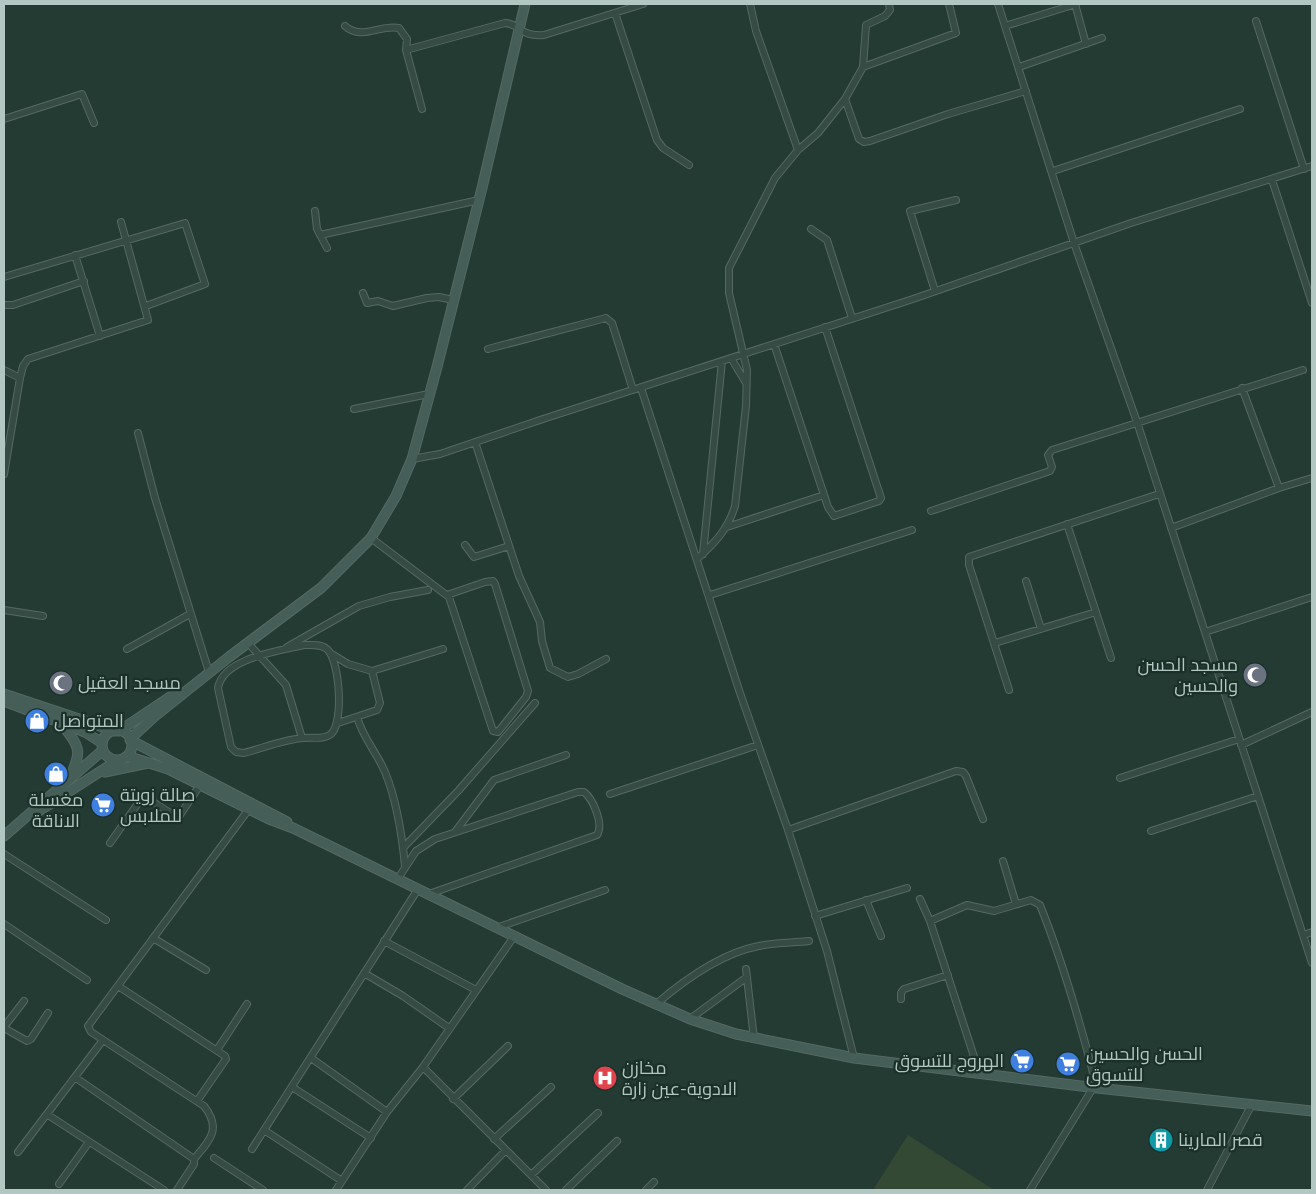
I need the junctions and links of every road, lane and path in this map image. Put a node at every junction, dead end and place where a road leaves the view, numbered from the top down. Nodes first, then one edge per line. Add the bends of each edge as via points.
1 (525, 4) edge
2 (643, 4) edge
3 (750, 4) edge
4 (889, 4) edge
5 (949, 4) edge
6 (998, 4) edge
7 (1075, 4) edge
8 (615, 12) junction
9 (1256, 21) dead end
10 (345, 26) dead end
11 (1005, 26) junction
12 (519, 30) junction
13 (1102, 38) dead end
14 (1086, 44) junction
15 (406, 50) junction
16 (863, 67) junction
17 (1019, 67) junction
18 (1026, 91) junction
19 (845, 99) junction
20 (422, 109) dead end
21 (1240, 109) dead end
22 (4, 120) edge
23 (94, 123) dead end
24 (798, 150) junction
25 (689, 165) dead end
26 (1312, 166) edge
27 (1304, 169) junction
28 (1052, 171) junction
29 (1272, 180) junction
30 (479, 200) junction
31 (956, 200) dead end
32 (315, 211) dead end
33 (121, 222) dead end
34 (811, 229) dead end
35 (320, 235) junction
36 (127, 239) junction
37 (1074, 242) junction
38 (327, 248) dead end
39 (75, 255) junction
40 (4, 277) edge
41 (84, 281) junction
42 (935, 291) junction
43 (363, 293) dead end
44 (453, 300) junction
45 (1312, 303) edge
46 (4, 306) edge
47 (146, 306) junction
48 (852, 318) junction
49 (825, 327) junction
50 (100, 336) junction
51 (774, 344) junction
52 (488, 349) dead end
53 (744, 354) junction
54 (731, 358) junction
55 (722, 361) junction
56 (4, 370) edge
57 (1303, 370) dead end
58 (20, 378) junction
59 (746, 384) junction
60 (641, 388) junction
61 (1242, 388) junction
62 (634, 390) junction
63 (429, 394) junction
64 (354, 409) dead end
65 (1137, 422) junction
66 (138, 434) dead end
67 (475, 442) junction
68 (412, 459) junction
69 (4, 474) edge
70 (1312, 478) edge
71 (1279, 488) junction
72 (1159, 494) junction
73 (824, 495) junction
74 (931, 511) dead end
75 (1067, 524) junction
76 (727, 527) junction
77 (1171, 528) junction
78 (912, 530) dead end
79 (371, 538) junction
80 (466, 544) dead end
81 (509, 546) junction
82 (703, 554) junction
83 (697, 559) junction
84 (1026, 581) dead end
85 (428, 590) dead end
86 (447, 594) junction
87 (710, 594) junction
88 (1312, 597) edge
89 (4, 610) edge
90 (1096, 612) junction
91 (190, 614) junction
92 (43, 616) dead end
93 (1041, 629) junction
94 (1205, 632) junction
95 (248, 643) junction
96 (995, 643) junction
97 (128, 649) dead end
98 (443, 649) dead end
99 (279, 651) junction
100 (328, 652) junction
101 (261, 656) junction
102 (229, 657) junction
103 (1111, 658) dead end
104 (606, 659) dead end
105 (208, 669) junction
106 (372, 671) junction
107 (1009, 690) dead end
108 (4, 694) edge
109 (4, 701) edge
110 (535, 703) dead end
111 (1312, 712) edge
112 (358, 717) junction
113 (61, 722) junction
114 (338, 723) junction
115 (117, 731) junction
116 (302, 738) junction
117 (130, 740) junction
118 (1240, 742) junction
119 (758, 745) junction
120 (103, 747) junction
121 (566, 755) dead end
122 (127, 756) junction
123 (118, 760) junction
124 (150, 762) junction
125 (88, 778) junction
126 (1120, 778) dead end
127 (68, 782) junction
128 (200, 785) junction
129 (610, 794) dead end
130 (1258, 796) junction
131 (249, 809) junction
132 (984, 819) dead end
133 (17, 824) junction
134 (293, 828) junction
135 (788, 830) junction
136 (1151, 831) dead end
137 (455, 832) junction
138 (4, 836) edge
139 (110, 843) dead end
140 (403, 848) junction
141 (4, 854) edge
142 (1003, 861) dead end
143 (405, 866) junction
144 (397, 880) junction
145 (907, 888) dead end
146 (418, 889) junction
147 (605, 890) dead end
148 (429, 894) junction
149 (920, 899) dead end
150 (866, 900) junction
151 (1016, 904) junction
152 (815, 916) junction
153 (106, 920) dead end
154 (930, 921) junction
155 (4, 924) edge
156 (499, 927) junction
157 (1312, 932) edge
158 (515, 935) junction
159 (1304, 935) junction
160 (881, 936) dead end
161 (153, 938) junction
162 (809, 941) dead end
163 (384, 942) junction
164 (1312, 963) edge
165 (746, 969) dead end
166 (206, 970) dead end
167 (364, 973) junction
168 (948, 975) junction
169 (747, 977) junction
170 (87, 980) dead end
171 (118, 986) junction
172 (476, 990) junction
173 (901, 999) dead end
174 (24, 1001) dead end
175 (247, 1004) dead end
176 (655, 1005) junction
177 (48, 1013) dead end
178 (690, 1019) junction
179 (4, 1028) edge
180 (449, 1028) junction
181 (754, 1039) junction
182 (104, 1040) junction
183 (508, 1046) dead end
184 (217, 1050) junction
185 (311, 1058) junction
186 (854, 1058) junction
187 (423, 1067) junction
188 (979, 1072) junction
189 (76, 1078) junction
190 (292, 1087) junction
191 (551, 1087) dead end
192 (1095, 1088) junction
193 (453, 1099) junction
194 (197, 1102) junction
195 (1252, 1104) junction
196 (1312, 1111) edge
197 (388, 1112) junction
198 (598, 1113) dead end
199 (48, 1115) junction
200 (264, 1130) junction
201 (371, 1138) junction
202 (494, 1139) junction
203 (617, 1141) dead end
204 (89, 1142) junction
205 (252, 1149) dead end
206 (506, 1150) junction
207 (18, 1152) dead end
208 (214, 1158) dead end
209 (194, 1159) junction
210 (531, 1176) junction
211 (342, 1181) junction
212 (654, 1182) dead end
213 (59, 1184) dead end
214 (540, 1184) junction
215 (164, 1190) edge
216 (177, 1190) edge
217 (263, 1190) edge
218 (336, 1190) edge
219 (467, 1190) edge
220 (533, 1190) edge
221 (546, 1190) edge
222 (566, 1190) edge
223 (646, 1190) edge
224 (1030, 1190) edge
225 (1207, 1190) edge

1 - 12 main road
2 - 8 street
3 - 24 street via 759,40
4 - 16 street via 890,10 885,16 866,25
5 - 16 street via 956,33
6 - 11 street
7 - 11 street
7 - 14 street
8 - 12 street via 544,36 531,36
8 - 25 street via 657,140 662,148
9 - 27 street
10 - 15 street via 361,34 399,28 407,39
11 - 17 street
12 - 15 street via 505,23
12 - 30 main road
13 - 14 street
14 - 17 street
15 - 20 street
16 - 19 street
17 - 18 street
18 - 19 street via 864,142 859,139
18 - 28 street
19 - 24 street via 818,133
21 - 28 street
22 - 23 street via 82,94
24 - 53 street via 775,178 729,268 729,294
26 - 27 street
27 - 29 street
28 - 37 street
29 - 37 street
29 - 45 street
30 - 35 street
30 - 44 main road
31 - 42 street via 910,211
32 - 35 street
33 - 36 street
34 - 48 street via 826,240
35 - 38 street
36 - 39 street
36 - 47 street
36 - 47 street via 185,223 205,280 204,286
37 - 42 street
37 - 65 street
39 - 40 street
39 - 41 street
41 - 46 street
41 - 50 street
42 - 48 street
43 - 44 street via 367,303 378,301 393,306 434,297
44 - 63 main road
47 - 50 street via 149,316 145,322
48 - 49 street
49 - 51 street
49 - 73 street via 881,498 834,516
50 - 58 street via 28,359
51 - 53 street
51 - 73 street
52 - 62 street via 606,318 612,323
53 - 54 street
53 - 59 street
54 - 55 street
54 - 59 street
55 - 60 street
55 - 82 street
56 - 58 street
57 - 61 street
58 - 69 street
59 - 76 street via 735,506
60 - 62 street
60 - 83 street
61 - 65 street
61 - 71 street
62 - 67 street
63 - 64 street
63 - 68 main road
65 - 72 street
65 - 74 street via 1052,450 1048,455 1050,471
66 - 91 street
67 - 68 street via 429,458
67 - 81 street
68 - 79 main road via 396,496
70 - 71 street
71 - 77 street
72 - 75 street
72 - 77 street
73 - 76 street
75 - 90 street
75 - 96 street via 968,560
76 - 82 street
77 - 94 street
78 - 87 street
79 - 86 street
79 - 95 main road via 321,588
80 - 81 street via 474,557
81 - 104 street via 540,622 550,668 568,677
82 - 83 street
83 - 87 street
84 - 93 street
85 - 99 street via 390,596 359,606
86 - 86 street via 492,728 498,732 528,691 495,584 485,582
87 - 119 street
88 - 94 street
89 - 92 street
90 - 93 street
90 - 103 street
91 - 97 street
91 - 105 street
93 - 96 street
94 - 118 street
95 - 101 street
95 - 102 main road
96 - 107 street
98 - 106 street
99 - 100 street via 304,644 317,645
99 - 101 street
100 - 106 street via 348,664
100 - 114 street via 338,682
101 - 116 street via 286,685
101 - 116 street via 242,662 219,680 231,747 244,753
102 - 105 main road
102 - 117 main road
105 - 115 main road
106 - 112 street via 379,708
108 - 115 main road
109 - 113 main road
110 - 140 street
111 - 118 street
112 - 114 street
112 - 140 street via 387,778
113 - 120 main road via 91,735
113 - 127 main road via 76,742 79,752
114 - 116 street via 330,735
115 - 117 main road
115 - 120 main road via 105,736
117 - 122 main road via 131,750
117 - 134 main road
118 - 126 street
118 - 130 street
119 - 129 street
119 - 135 street
120 - 123 main road via 111,759
120 - 127 main road
121 - 137 street via 494,780
122 - 123 main road
122 - 124 main road
123 - 125 main road
124 - 125 main road
124 - 128 main road
125 - 133 main road
127 - 133 main road
128 - 131 main road
128 - 139 street via 178,818 146,798 141,799
130 - 136 street
130 - 159 street
131 - 134 main road
131 - 161 street
132 - 135 street via 966,776 956,771
133 - 138 main road
134 - 144 main road
135 - 152 street
137 - 143 street via 423,845
137 - 148 street via 584,792 592,801 600,827 597,835 590,839
140 - 143 street
141 - 153 street
142 - 151 street
143 - 144 street
144 - 146 main road
145 - 150 street
146 - 148 main road
146 - 163 street
147 - 156 street
148 - 156 main road
149 - 154 street
150 - 152 street
150 - 160 street
151 - 154 street via 994,911 967,905
151 - 192 street via 1031,900 1040,904 1062,961
152 - 186 street
154 - 168 street
155 - 170 street
156 - 158 main road
157 - 159 street
158 - 172 street
158 - 176 main road
159 - 164 street
161 - 166 street
161 - 171 street
162 - 176 street via 762,945 733,954 706,968
163 - 167 street
163 - 172 street
165 - 169 street
167 - 180 street
167 - 185 street
168 - 173 street via 904,989 900,993
168 - 188 street
169 - 178 street
169 - 181 street
171 - 182 street via 88,1026 91,1032
171 - 184 street
172 - 180 street
174 - 179 street
175 - 184 street
176 - 178 main road
177 - 179 street via 27,1041
178 - 181 main road
180 - 187 street
181 - 186 main road
182 - 189 street
182 - 194 street
183 - 193 street
184 - 194 street via 226,1059
185 - 190 street
185 - 197 street
186 - 188 main road
187 - 193 street
187 - 197 street
188 - 192 main road
189 - 199 street
189 - 209 street
190 - 200 street
190 - 201 street
191 - 202 street
192 - 195 main road
192 - 224 street
193 - 202 street
194 - 209 street via 213,1117 214,1126 210,1140
195 - 196 main road
195 - 225 street
197 - 201 street
198 - 210 street
199 - 204 street
199 - 207 street
200 - 205 street
200 - 211 street
201 - 211 street
202 - 206 street
203 - 222 street
204 - 213 street
204 - 215 street
206 - 210 street
206 - 219 street
208 - 217 street
209 - 216 street
210 - 214 street
211 - 218 street
212 - 223 street
214 - 220 street
214 - 221 street

